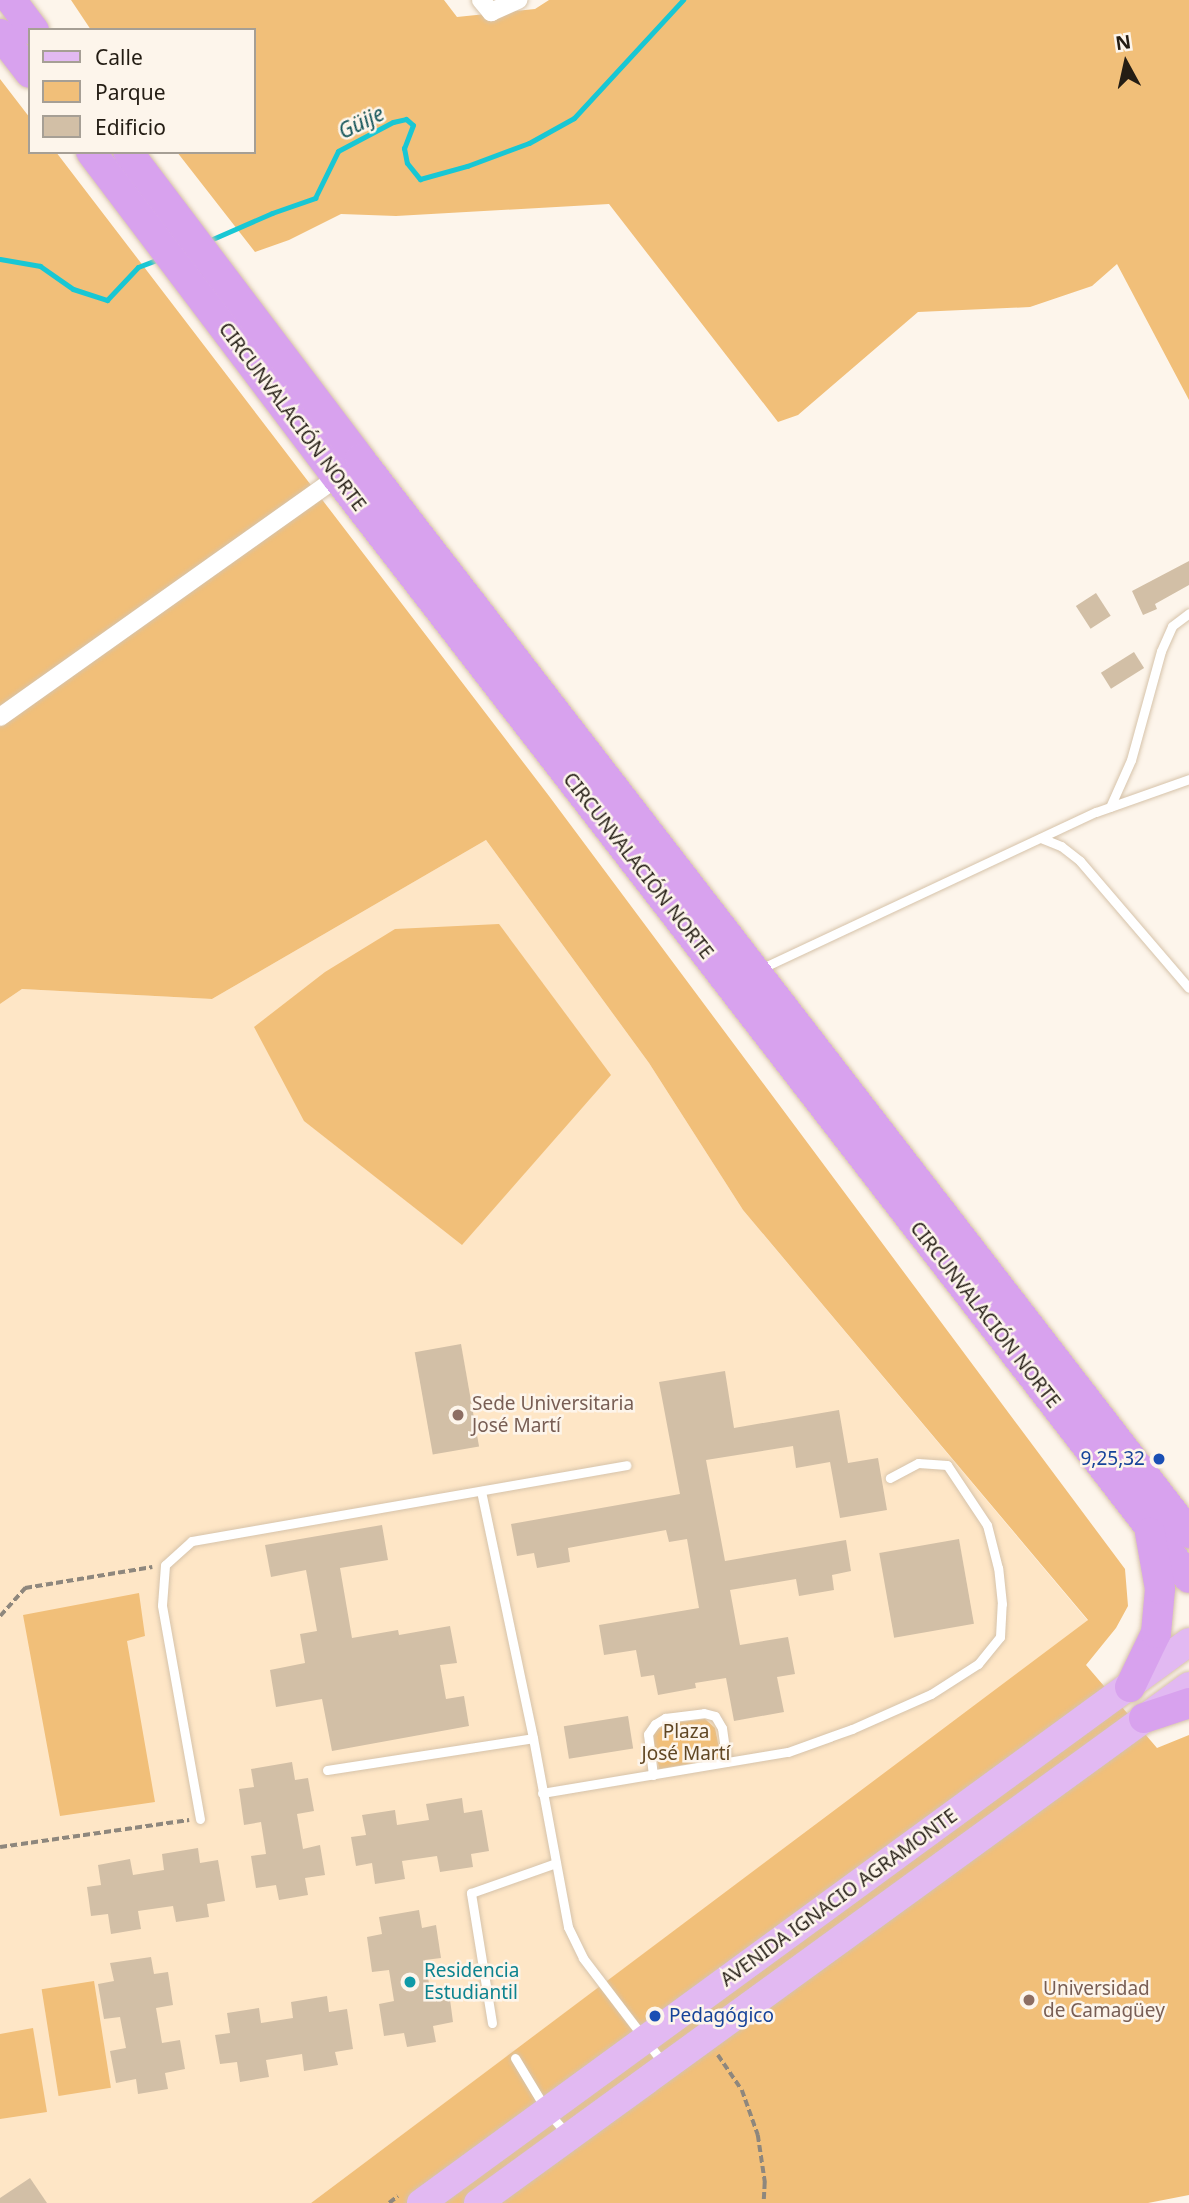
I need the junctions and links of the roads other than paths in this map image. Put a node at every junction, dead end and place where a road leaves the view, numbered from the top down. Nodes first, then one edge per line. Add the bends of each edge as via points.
1 (11, 0) edge
2 (481, 0) edge
3 (518, 0) edge
4 (32, 28) edge
5 (0, 34) edge
6 (28, 70) edge
7 (93, 154) edge
8 (130, 154) edge
9 (349, 468) junction
10 (1189, 613) edge
11 (0, 717) edge
12 (1189, 779) edge
13 (1110, 807) junction
14 (1041, 838) junction
15 (757, 971) junction
16 (1189, 988) edge
17 (626, 1465) dead end
18 (890, 1478) dead end
19 (481, 1491) junction
20 (1149, 1526) junction
21 (1189, 1533) edge
22 (1189, 1578) edge
23 (1189, 1642) edge
24 (1189, 1686) edge
25 (1130, 1687) junction
26 (1189, 1703) edge
27 (1144, 1718) junction
28 (533, 1738) junction
29 (727, 1762) junction
30 (327, 1770) dead end
31 (653, 1775) junction
32 (542, 1793) junction
33 (200, 1819) road end
34 (556, 1863) junction
35 (492, 2023) dead end
36 (643, 2039) junction
37 (515, 2057) dead end
38 (665, 2066) junction
39 (547, 2110) junction
40 (569, 2137) junction
41 (410, 2199) edge
42 (478, 2203) edge

1 - 4 highway
2 - 3 street via 491,12
5 - 6 highway
7 - 9 highway, CIRCUNVALACIÓN NORTE via 188,279
8 - 9 highway, CIRCUNVALACIÓN NORTE via 213,263
9 - 11 street
9 - 15 highway, CIRCUNVALACIÓN NORTE
9 - 20 highway, CIRCUNVALACIÓN NORTE
10 - 13 lane via 1172,626 1161,651 1131,760
12 - 13 lane
13 - 14 lane
14 - 15 lane
14 - 16 lane via 1080,861
15 - 21 highway, CIRCUNVALACIÓN NORTE
17 - 19 lane
18 - 29 lane via 918,1463 947,1465 969,1495 987,1525 998,1568 999,1637 978,1664 930,1694 788,1752
19 - 28 lane
19 - 33 lane via 192,1541 165,1565 162,1605
20 - 22 highway, CIRCUNVALACIÓN NORTE
20 - 25 highway via 1160,1589 1156,1633
23 - 25 main road, AVENIDA IGNACIO AGRAMONTE
24 - 27 main road, AVENIDA IGNACIO AGRAMONTE
25 - 36 main road, AVENIDA IGNACIO AGRAMONTE
26 - 27 highway
27 - 38 main road, AVENIDA IGNACIO AGRAMONTE
28 - 30 lane
28 - 32 lane
29 - 31 lane
29 - 31 lane via 722,1728 715,1716 665,1718 648,1734
31 - 32 lane
32 - 34 lane
34 - 35 lane via 471,1893
34 - 36 lane via 568,1927 583,1958
36 - 38 lane
36 - 39 main road, AVENIDA IGNACIO AGRAMONTE
37 - 39 lane
38 - 40 main road, AVENIDA IGNACIO AGRAMONTE
39 - 40 lane
39 - 41 main road, AVENIDA IGNACIO AGRAMONTE
40 - 42 main road, AVENIDA IGNACIO AGRAMONTE

